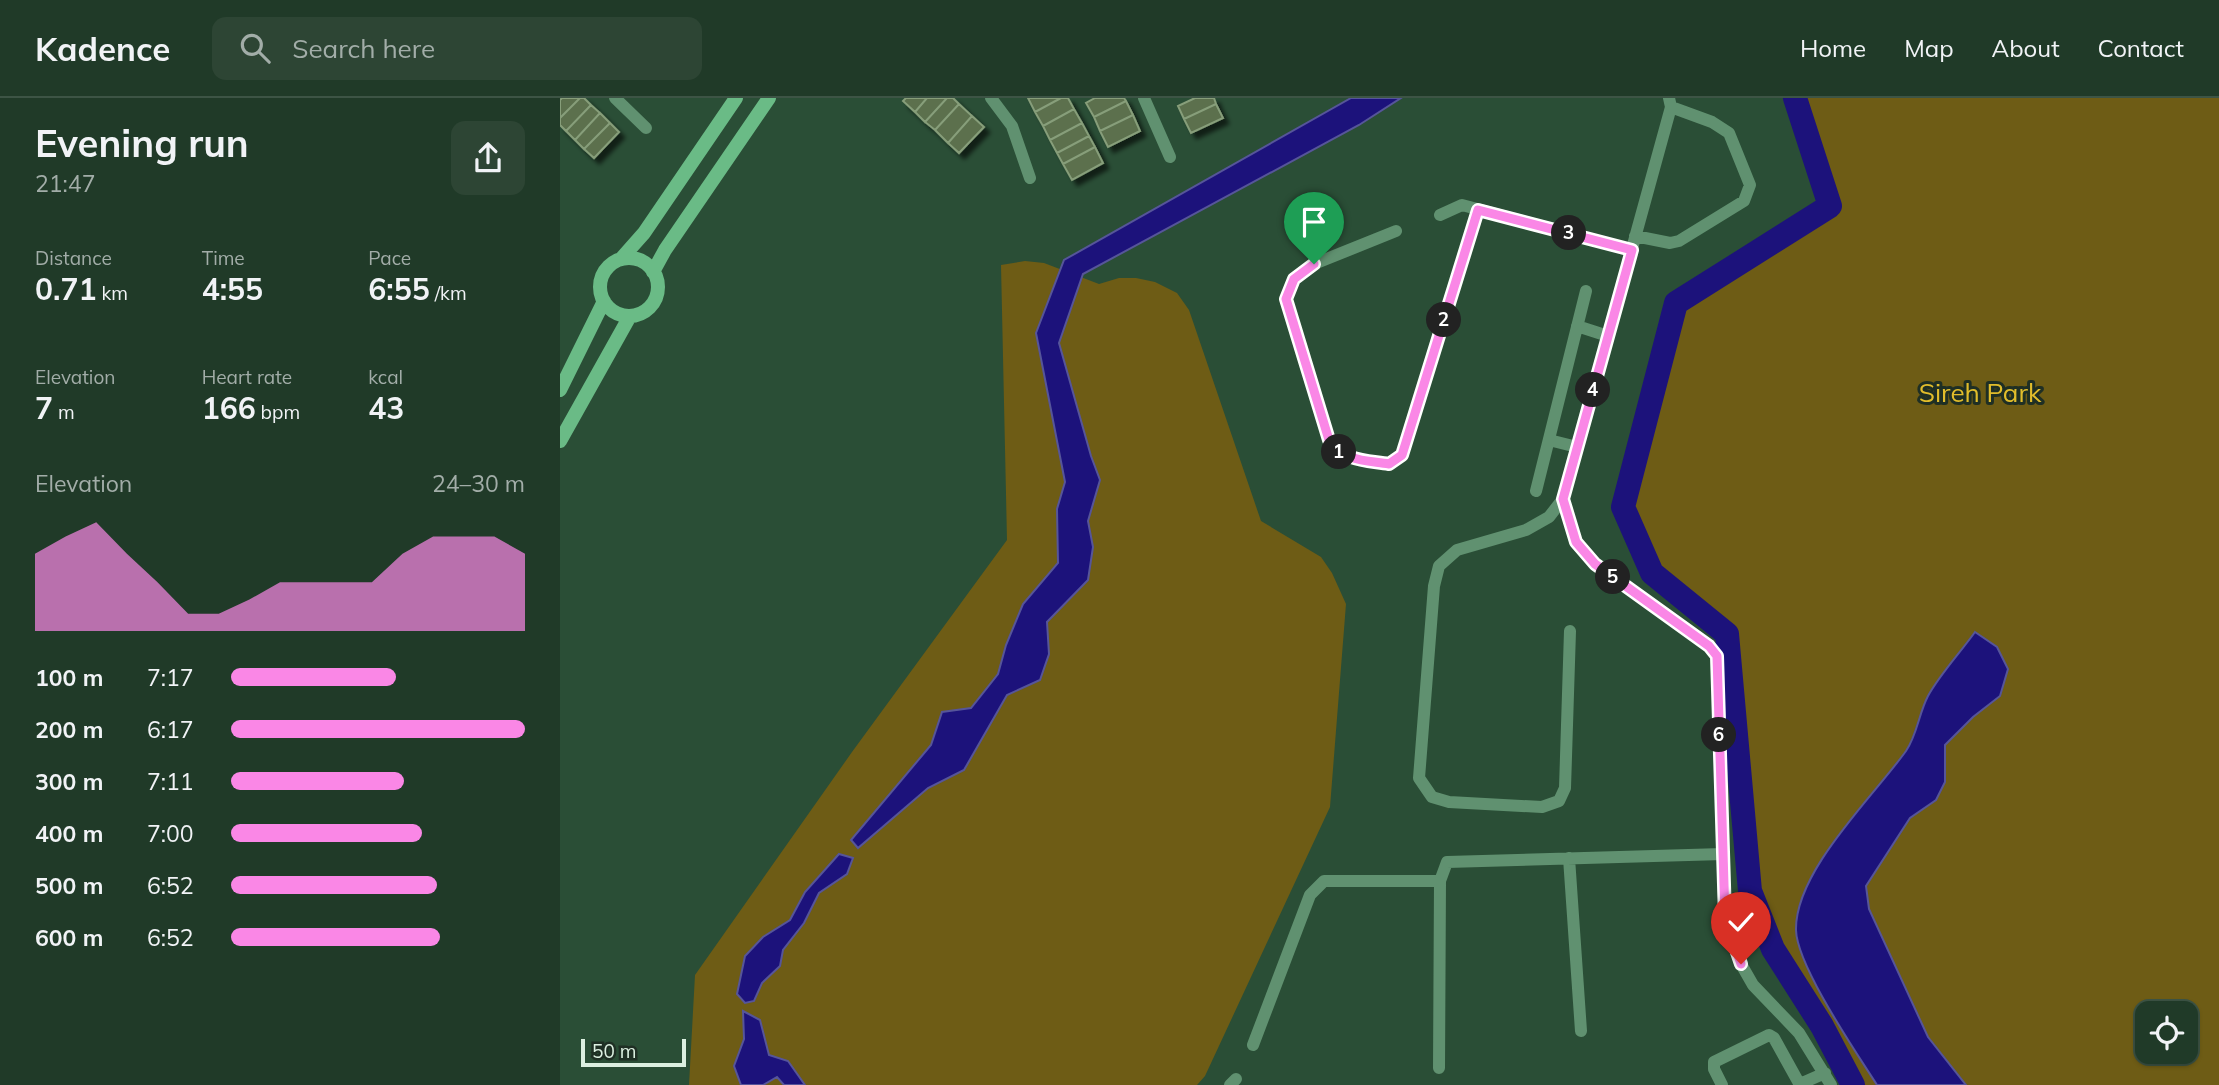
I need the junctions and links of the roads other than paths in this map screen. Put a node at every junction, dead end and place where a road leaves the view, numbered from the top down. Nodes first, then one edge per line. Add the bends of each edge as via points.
1 (615, 98) edge
2 (736, 98) edge
3 (769, 98) edge
4 (991, 98) edge
5 (1144, 98) edge
6 (1670, 102) edge
7 (646, 128) dead end
8 (1170, 157) dead end
9 (1030, 178) dead end
10 (1478, 210) junction
11 (1440, 215) dead end
12 (1396, 231) dead end
13 (1635, 236) junction
14 (1632, 250) junction
15 (621, 259) junction
16 (653, 272) junction
17 (1586, 291) dead end
18 (604, 302) junction
19 (630, 316) junction
20 (1577, 326) junction
21 (1608, 336) junction
22 (560, 390) edge
23 (1549, 440) junction
24 (560, 441) edge
25 (1577, 447) junction
26 (1536, 491) dead end
27 (1563, 499) junction
28 (1570, 631) dead end
29 (1723, 853) junction
30 (1569, 858) junction
31 (1440, 881) junction
32 (1581, 1031) dead end
33 (1253, 1045) dead end
34 (1439, 1068) dead end
35 (1825, 1073) junction
36 (1722, 1085) edge
37 (1800, 1085) edge
38 (1831, 1085) edge

1 - 7 street
2 - 15 street via 644,233
3 - 16 street
4 - 9 street via 1012,126
5 - 8 street
6 - 13 street
6 - 13 street via 1729,133 1750,185 1744,201 1679,241
10 - 11 street via 1462,205
10 - 12 street via 1402,455 1389,464 1348,458 1329,440 1286,299 1294,279 1314,264
10 - 14 street
13 - 14 street
14 - 21 street
15 - 16 street via 643,261
15 - 18 street via 603,273 600,288
16 - 19 street via 658,286 654,301 644,312
17 - 20 street
18 - 19 street via 615,313
18 - 22 street
19 - 24 street
20 - 21 street
20 - 23 street
21 - 25 street
23 - 25 street
23 - 26 street
25 - 27 street
27 - 28 street via 1549,517 1526,530 1457,550 1440,566 1434,586 1419,778 1432,797 1542,807 1559,801 1565,788
27 - 29 street via 1576,542 1595,564 1717,656
29 - 30 street
29 - 35 street via 1725,917 1741,964 1753,985 1799,1033
30 - 31 street via 1447,862
30 - 32 street
31 - 33 street via 1324,881 1310,895
31 - 34 street
35 - 37 street
35 - 38 street
36 - 37 street via 1714,1062 1769,1035

